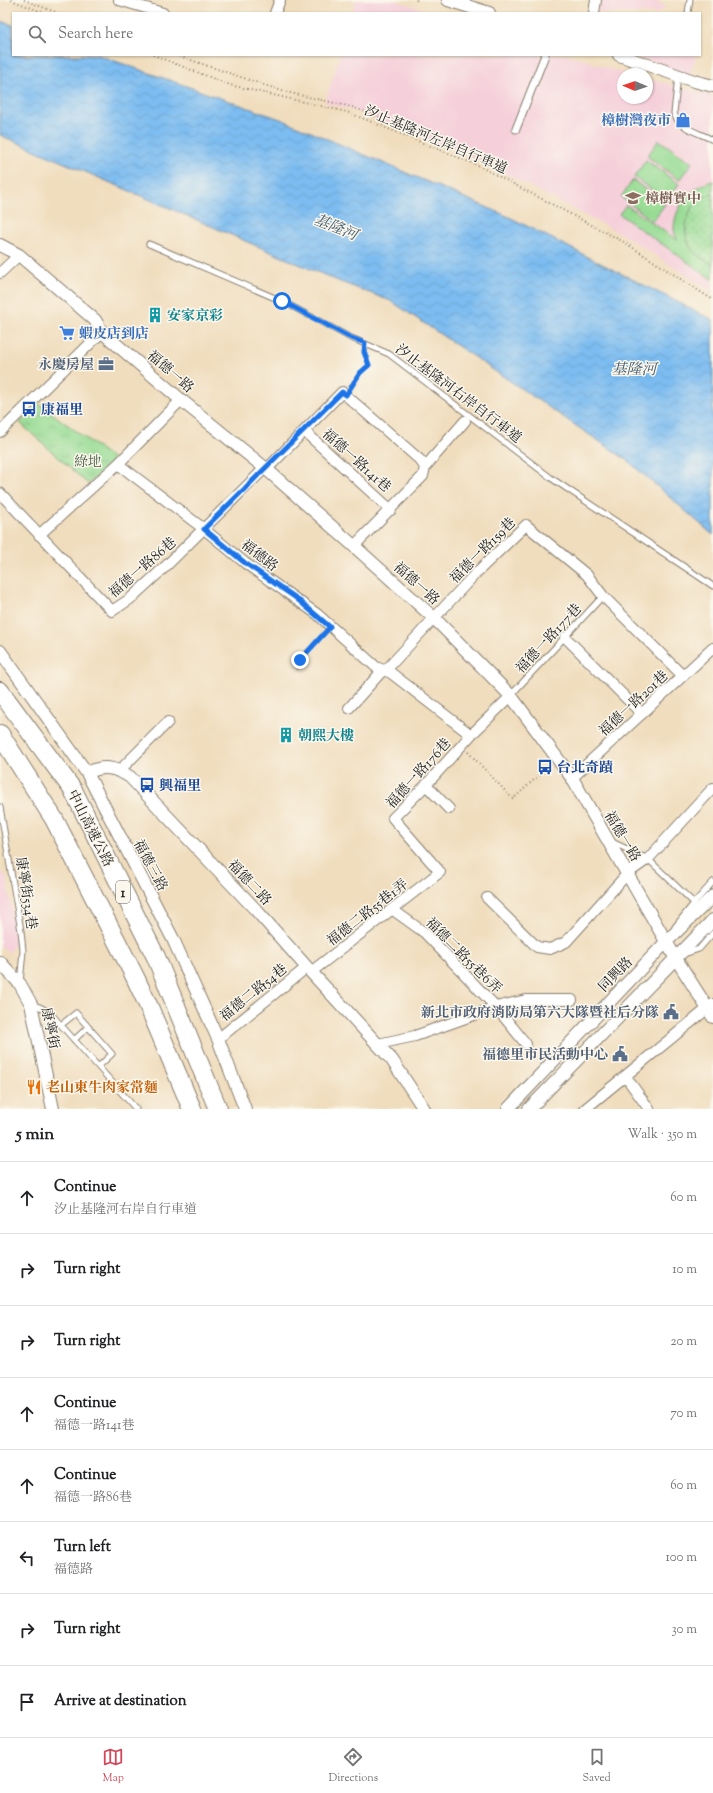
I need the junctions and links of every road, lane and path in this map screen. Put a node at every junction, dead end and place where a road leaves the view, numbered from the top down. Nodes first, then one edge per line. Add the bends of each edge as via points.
1 (11, 0) edge
2 (24, 0) edge
3 (121, 0) edge
4 (280, 0) edge
5 (448, 0) edge
6 (596, 0) edge
7 (690, 0) edge
8 (42, 12) edge
9 (55, 12) edge
10 (160, 12) edge
11 (276, 12) edge
12 (486, 12) edge
13 (594, 12) edge
14 (688, 12) edge
15 (156, 56) edge
16 (179, 56) edge
17 (544, 56) edge
18 (626, 56) edge
19 (639, 58) edge
20 (678, 76) junction
21 (713, 86) edge
22 (382, 126) junction
23 (516, 129) dead end
24 (713, 140) edge
25 (149, 244) dead end
26 (0, 245) edge
27 (19, 255) junction
28 (0, 273) edge
29 (713, 300) edge
30 (102, 332) junction
31 (365, 343) junction
32 (346, 395) junction
33 (181, 400) junction
34 (465, 421) dead end
35 (304, 431) junction
36 (0, 432) edge
37 (118, 464) junction
38 (425, 467) junction
39 (265, 469) junction
40 (0, 493) edge
41 (391, 510) junction
42 (204, 529) junction
43 (39, 535) junction
44 (354, 546) junction
45 (713, 586) edge
46 (604, 596) junction
47 (434, 619) junction
48 (330, 627) junction
49 (564, 637) junction
50 (713, 648) edge
51 (0, 651) edge
52 (296, 670) dead end
53 (384, 670) junction
54 (683, 676) junction
55 (0, 691) edge
56 (511, 696) junction
57 (349, 708) dead end
58 (642, 714) junction
59 (168, 722) dead end
60 (0, 734) edge
61 (471, 735) junction
62 (462, 746) junction
63 (557, 759) junction
64 (120, 770) junction
65 (87, 773) junction
66 (572, 778) junction
67 (426, 785) junction
68 (713, 788) edge
69 (0, 806) edge
70 (449, 809) dead end
71 (609, 841) junction
72 (648, 859) junction
73 (440, 872) joint
74 (628, 873) junction
75 (713, 882) edge
76 (713, 896) edge
77 (487, 898) dead end
78 (694, 903) junction
79 (394, 910) junction
80 (713, 920) edge
81 (713, 933) edge
82 (667, 941) junction
83 (675, 957) junction
84 (0, 962) edge
85 (308, 970) junction
86 (20, 984) junction
87 (572, 1000) dead end
88 (31, 1004) junction
89 (496, 1007) junction
90 (711, 1010) edge
91 (61, 1025) junction
92 (88, 1027) junction
93 (218, 1039) junction
94 (74, 1040) junction
95 (164, 1043) junction
96 (378, 1044) junction
97 (526, 1044) dead end
98 (99, 1066) junction
99 (626, 1077) junction
100 (53, 1109) edge
101 (136, 1109) edge
102 (182, 1109) edge
103 (192, 1109) edge
104 (218, 1109) edge
105 (245, 1109) edge
106 (424, 1109) edge
107 (508, 1109) edge
108 (529, 1109) edge
109 (585, 1109) edge
110 (649, 1109) edge

1 - 8 path
2 - 9 path
3 - 10 street
4 - 11 street
5 - 12 street
6 - 13 street
7 - 14 lane
15 - 22 path, 汐止基隆河左岸自行車道 via 230,85 346,112
16 - 22 path via 282,91 352,107 385,119
17 - 23 street
18 - 19 street
19 - 20 street
20 - 21 street
20 - 24 lane via 674,113 676,118 680,123
22 - 29 path, 汐止基隆河左岸自行車道 via 491,172 624,242
25 - 31 lane, 汐止基隆河右岸自行車道 via 282,301
26 - 27 street, 福德一路
27 - 28 street
27 - 30 street, 福德一路 via 95,320
30 - 33 street, 福德一路
30 - 36 street
31 - 32 path via 364,352 369,365 360,373
31 - 45 lane, 汐止基隆河右岸自行車道 via 389,354 551,478
32 - 35 street, 福德一路141巷 via 342,392
32 - 38 street
33 - 37 street
33 - 39 street, 福德一路
34 - 38 street, 福德一路141巷
35 - 39 street, 福德一路141巷
35 - 41 street, 福德一路141巷
37 - 42 street, 福德路
37 - 43 street
38 - 41 street, 福德一路141巷 via 423,476
39 - 42 street, 福德一路86巷
39 - 44 street, 福德一路
40 - 43 street, 福德一路86巷
41 - 44 street, 福德一路141巷
42 - 43 street, 福德一路86巷 via 130,599 112,611
42 - 48 street, 福德路 via 245,563 296,598
44 - 47 street, 福德一路
46 - 47 street, 福德一路159巷 via 587,575 526,524
46 - 49 lane, 福德一路177巷
46 - 54 street
47 - 53 street
47 - 56 street, 福德一路
48 - 52 path via 300,660
48 - 53 street, 福德路 via 376,667
49 - 56 lane, 福德一路177巷
49 - 58 street
50 - 54 street, 福德一路201巷
51 - 65 street, 福德三路
53 - 57 street
53 - 61 street, 福德路
54 - 58 street, 福德一路201巷
55 - 104 highway, 中山高速公路 / 1 via 73,790 156,957
56 - 61 street, 福德一路176巷
56 - 63 street, 福德一路
58 - 66 street, 福德一路201巷
59 - 64 street
60 - 95 highway, 中山高速公路 / 1 via 54,819 134,975
61 - 62 street, 福德一路176巷
62 - 63 path via 513,799
62 - 67 street, 福德一路176巷
63 - 66 street, 福德一路
64 - 65 street via 97,768
64 - 85 street, 福德二路 via 130,777 256,910
65 - 93 street, 福德三路 via 173,939
66 - 71 street, 福德一路
67 - 70 street
67 - 73 street, 福德一路176巷 via 393,818
68 - 72 street
69 - 86 lane, 康寧街534巷 via 21,931 23,951
71 - 72 lane
71 - 74 street, 福德一路
72 - 74 street
72 - 78 lane
73 - 79 street, 福德二路55巷1弄
74 - 77 street via 566,942 550,949 537,947
74 - 82 street, 福德一路
75 - 78 lane
76 - 82 street, 同興路
78 - 82 lane via 678,921
79 - 85 street, 福德二路55巷1弄
79 - 89 street, 福德二路55巷6弄 via 425,933
80 - 83 street
81 - 83 lane via 699,949
82 - 83 street, 福德一路
82 - 107 street, 同興路
83 - 90 street, 福德一路
83 - 108 street
84 - 86 street, 康寧街
85 - 93 street, 福德二路54巷
85 - 96 street, 福德二路
86 - 88 street, 康寧街
87 - 89 street via 526,1000
88 - 91 lane via 51,1014
88 - 100 street, 康寧街
89 - 96 street via 415,1036
89 - 97 street, 福德二路55巷6弄
90 - 99 street, 福德一路
91 - 92 lane via 76,1013
91 - 94 lane
92 - 94 lane
92 - 98 lane via 112,1054
93 - 105 street, 福德三路
94 - 98 lane
95 - 102 highway, 1
95 - 103 highway, 中山高速公路 / 1
96 - 106 street, 福德二路 via 392,1060
98 - 101 lane
99 - 109 street, 福德一路
99 - 110 street

